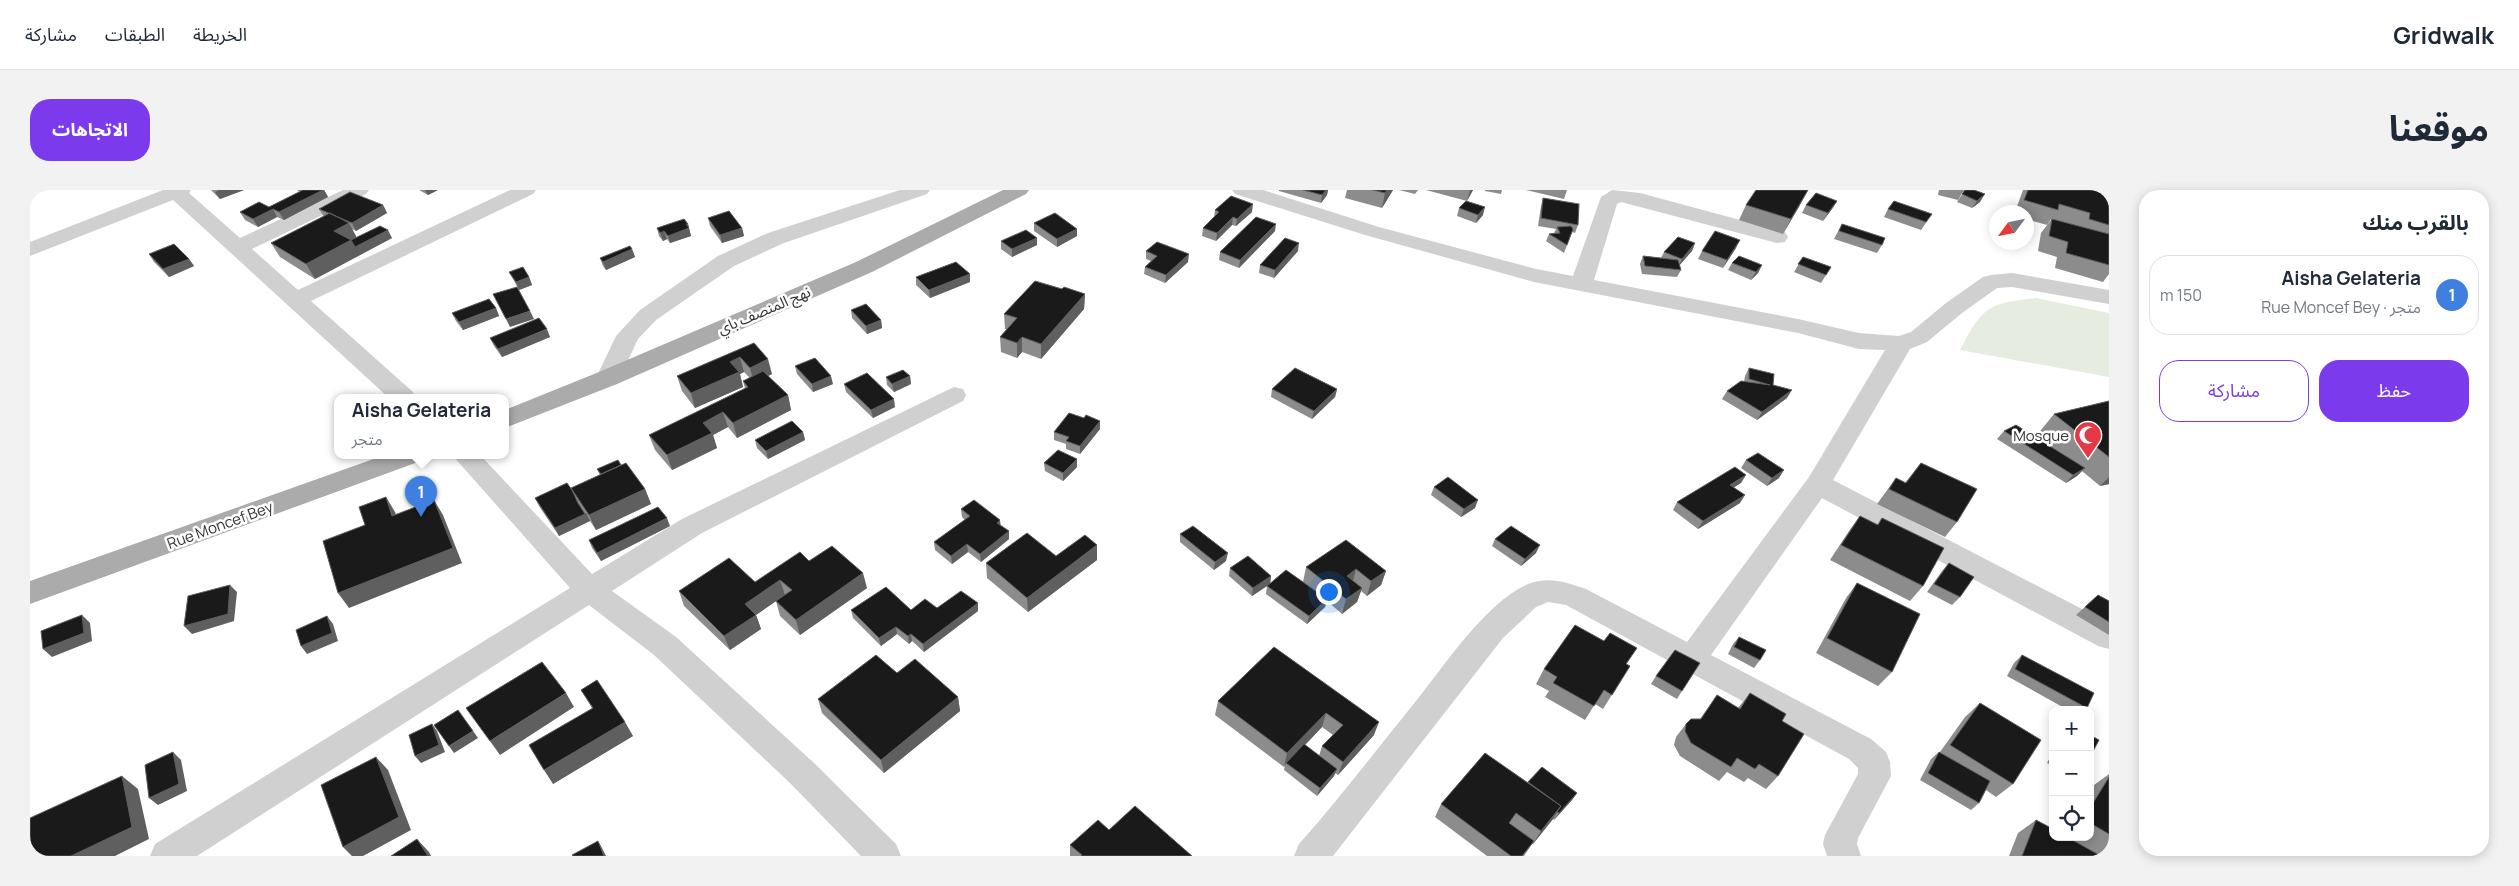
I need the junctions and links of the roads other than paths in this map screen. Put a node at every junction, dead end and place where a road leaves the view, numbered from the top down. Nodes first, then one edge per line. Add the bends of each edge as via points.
1 (359, 190) edge
2 (526, 190) edge
3 (920, 190) edge
4 (1019, 190) edge
5 (1242, 190) edge
6 (178, 191) edge
7 (1777, 237) dead end
8 (237, 248) junction
9 (30, 250) edge
10 (1580, 284) junction
11 (2109, 297) edge
12 (294, 300) junction
13 (1901, 344) junction
14 (608, 378) junction
15 (400, 394) edge
16 (954, 396) dead end
17 (509, 417) edge
18 (402, 459) edge
19 (469, 459) edge
20 (1818, 484) junction
21 (588, 589) junction
22 (30, 594) edge
23 (2109, 637) edge
24 (1692, 658) junction
25 (166, 856) edge
26 (884, 856) edge
27 (1311, 856) edge
28 (1844, 856) edge

1 - 8 street
2 - 12 street
3 - 14 street via 776,238 726,261 648,315 628,336
4 - 14 main road, نهج المنصف باي via 864,267
5 - 10 street via 1447,253
6 - 8 street
6 - 9 street
7 - 10 street via 1640,199 1617,196 1608,201
8 - 12 street
10 - 13 street via 1859,341
11 - 13 street via 2012,280 1991,282 1919,337
12 - 15 street
13 - 20 street
14 - 17 main road, نهج المنصف باي
16 - 21 street via 692,526
18 - 22 main road, Rue Moncef Bey
19 - 21 street
20 - 23 street
20 - 24 street
21 - 25 street
21 - 26 street via 665,646 802,773
24 - 27 street via 1576,597 1558,591 1538,592 1519,604 1476,650
24 - 28 street via 1860,749 1874,762 1875,776 1842,835 1840,844

